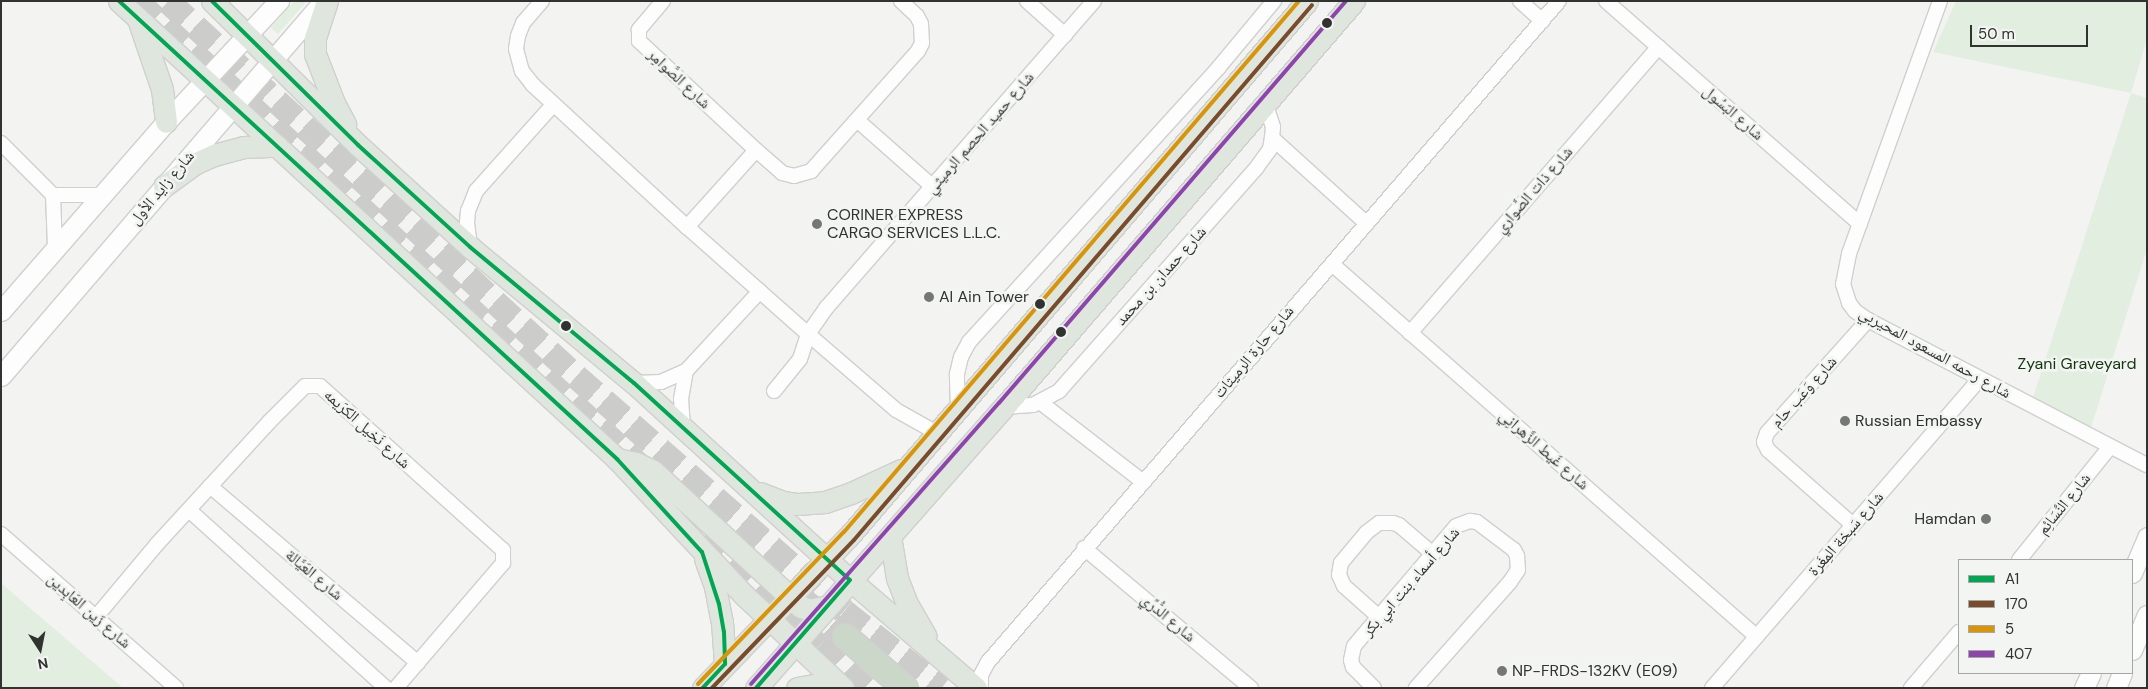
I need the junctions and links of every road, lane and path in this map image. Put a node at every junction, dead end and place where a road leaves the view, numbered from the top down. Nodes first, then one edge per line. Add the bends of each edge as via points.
1 (119, 1) edge
2 (212, 1) edge
3 (279, 1) edge
4 (325, 1) edge
5 (542, 1) edge
6 (663, 1) edge
7 (901, 1) edge
8 (1027, 1) edge
9 (1094, 1) edge
10 (1274, 1) edge
11 (1307, 1) edge
12 (1354, 1) edge
13 (1520, 1) edge
14 (1559, 1) edge
15 (1606, 1) edge
16 (1940, 1) edge
17 (137, 16) junction
18 (1542, 21) junction
19 (1065, 35) junction
20 (247, 36) junction
21 (1659, 47) junction
22 (272, 60) junction
23 (206, 81) junction
24 (553, 105) junction
25 (1266, 105) junction
26 (233, 106) junction
27 (857, 120) junction
28 (166, 122) junction
29 (1272, 138) junction
30 (1, 143) edge
31 (358, 145) junction
32 (277, 146) junction
33 (756, 150) junction
34 (164, 186) junction
35 (933, 188) junction
36 (53, 195) junction
37 (101, 195) junction
38 (1366, 223) junction
39 (1860, 224) junction
40 (687, 227) junction
41 (470, 247) junction
42 (55, 248) junction
43 (1332, 264) junction
44 (760, 291) junction
45 (8, 294) edge
46 (1, 312) edge
47 (1868, 320) junction
48 (1410, 332) junction
49 (808, 334) junction
50 (686, 371) junction
51 (1, 376) edge
52 (1980, 379) junction
53 (634, 383) junction
54 (774, 391) dead end
55 (1040, 402) junction
56 (1004, 407) junction
57 (958, 408) junction
58 (683, 427) junction
59 (937, 432) junction
60 (2110, 447) junction
61 (917, 458) junction
62 (617, 459) junction
63 (2147, 465) edge
64 (1142, 481) junction
65 (744, 484) junction
66 (210, 486) junction
67 (189, 510) junction
68 (1853, 525) junction
69 (1, 534) edge
70 (890, 536) junction
71 (2147, 537) edge
72 (1084, 548) junction
73 (702, 552) junction
74 (1433, 554) junction
75 (828, 559) junction
76 (2020, 559) edge
77 (2133, 571) edge
78 (850, 580) junction
79 (790, 597) junction
80 (827, 606) junction
81 (2147, 615) edge
82 (96, 616) junction
83 (1379, 616) junction
84 (768, 619) junction
85 (1958, 633) edge
86 (845, 636) tunnel mouth
87 (1757, 637) junction
88 (794, 644) junction
89 (2133, 648) edge
90 (418, 663) junction
91 (949, 663) junction
92 (725, 664) junction
93 (2091, 674) edge
94 (2122, 674) edge
95 (176, 688) edge
96 (386, 688) edge
97 (396, 688) edge
98 (703, 688) edge
99 (756, 688) edge
100 (797, 688) edge
101 (842, 688) edge
102 (905, 688) edge
103 (976, 688) edge
104 (981, 688) edge
105 (1251, 688) edge
106 (1374, 688) edge
107 (1416, 688) edge
108 (1712, 688) edge
109 (1911, 688) edge
110 (2084, 688) edge
111 (2116, 688) edge

1 - 17 main road
2 - 20 main road
3 - 20 main road
4 - 22 main road, شارع زايد الأول
4 - 31 main road via 315,54 334,103
5 - 24 street via 523,23 516,49 524,75
6 - 33 street, شارع الصَّوامِر via 639,30 639,41
7 - 27 street, شارع الصَّوامِر via 921,24 922,43
8 - 19 street
9 - 19 street, شارع حميد الحصم الرميثي
10 - 57 street via 969,342 957,374
11 - 57 main road
12 - 25 main road, شارع حمدان بن محمد
13 - 18 street
14 - 18 street, شارع حارة الرميثات
15 - 21 street, شارع البَسُول
16 - 39 street, شارع رحمه المسعود المحيربي
17 - 23 main road
17 - 28 main road via 162,89
18 - 38 street, شارع حارة الرميثات
19 - 35 street, شارع حميد الحصم الرميثي
20 - 22 main road
20 - 23 main road
21 - 39 street, شارع البَسُول
21 - 48 street, شارع ذات الصَّواري
22 - 26 main road, شارع زايد الأول
22 - 31 main road
23 - 26 main road
23 - 28 main road
24 - 40 street
24 - 41 street via 476,191 468,211
25 - 29 street via 1272,121
25 - 56 main road, شارع حمدان بن محمد
26 - 32 main road
26 - 34 main road, شارع زايد الأول
27 - 33 street, شارع الصَّوامِر via 810,171 800,176 782,173
27 - 35 street
28 - 37 main road
29 - 38 street
29 - 55 street, شارع حمدان بن محمد via 1267,154 1257,167 1058,391
30 - 36 street
31 - 41 main road
32 - 34 main road via 243,147 214,155 188,168
32 - 62 main road
33 - 40 street
34 - 51 main road, شارع زايد الأول
35 - 49 street, شارع حميد الحصم الرميثي via 827,307
36 - 37 street
36 - 42 street
37 - 42 main road
38 - 43 street, شارع حارة الرميثات
39 - 47 street, شارع رحمه المسعود المحيربي via 1843,284 1849,303
40 - 44 street
41 - 53 main road
42 - 45 main road
43 - 48 street, شارع غَيط الزَّهرانِي
43 - 64 street, شارع حارة الرميثات
44 - 49 street
44 - 50 street
45 - 46 main road
47 - 52 street, شارع رحمه المسعود المحيربي
47 - 68 street, شارع وَعَب حام via 1767,433 1764,442 1768,450
48 - 87 street, شارع غَيط الزَّهرانِي
49 - 54 street, شارع حميد الحصم الرميثي via 800,359
49 - 59 street via 896,410
50 - 53 street via 661,382
50 - 58 street via 681,399
52 - 60 street, شارع رحمه المسعود المحيربي
52 - 68 street, شارع سَبخة المِغَرة
53 - 58 main road
55 - 56 street, شارع حمدان بن محمد via 1019,408
55 - 64 street
56 - 70 main road, شارع حمدان بن محمد
57 - 59 main road
58 - 65 main road
59 - 61 main road
60 - 63 street, شارع رحمه المسعود المحيربي
60 - 76 street, شارع النَّسَائِم
61 - 65 main road via 876,482 815,503 783,502
61 - 75 main road
62 - 73 main road
62 - 79 main road via 653,471
64 - 72 street, شارع حارة الرميثات
65 - 75 main road
66 - 67 street, شارع نَخِيل الكرَيمه
66 - 90 street, شارع العَيَّالة
66 - 90 street, شارع نَخِيل الكرَيمه via 305,386 320,386 503,550 503,563
67 - 82 street, شارع نَخِيل الكرَيمه
67 - 96 street
68 - 87 street, شارع سَبخة المِغَرة
69 - 82 street, شارع زَين العَابِدين
70 - 78 main road, شارع حمدان بن محمد
70 - 91 main road via 894,565 906,602 932,645
71 - 77 main road
72 - 104 street, شارع حارة الرميثات via 983,668
72 - 105 street, شارع الدُّرِّي
73 - 84 main road
73 - 92 main road via 719,604
74 - 83 street, شارع أسماء بنت ابي بكر
74 - 83 street via 1399,525 1378,523 1367,532 1341,563 1339,575 1344,586
74 - 107 street, شارع أسماء بنت ابي بكر via 1456,526 1477,522 1514,550 1518,570
75 - 78 main road
75 - 79 main road
78 - 80 main road, شارع حمدان بن محمد
78 - 91 main road
79 - 80 main road via 810,610
79 - 84 main road
80 - 88 main road, شارع حمدان بن محمد
81 - 89 main road
82 - 95 street, شارع زَين العَابِدين
83 - 106 street, شارع أسماء بنت ابي بكر via 1354,646 1352,653 1353,667
84 - 88 main road
84 - 92 main road
85 - 109 street
86 - 102 highway
87 - 108 street, شارع سَبخة المِغَرة
88 - 99 main road, شارع حمدان بن محمد
88 - 101 main road
90 - 97 street, شارع نَخِيل الكرَيمه
91 - 103 main road
92 - 98 main road
93 - 110 main road
94 - 111 main road
100 - 101 main road via 819,684

